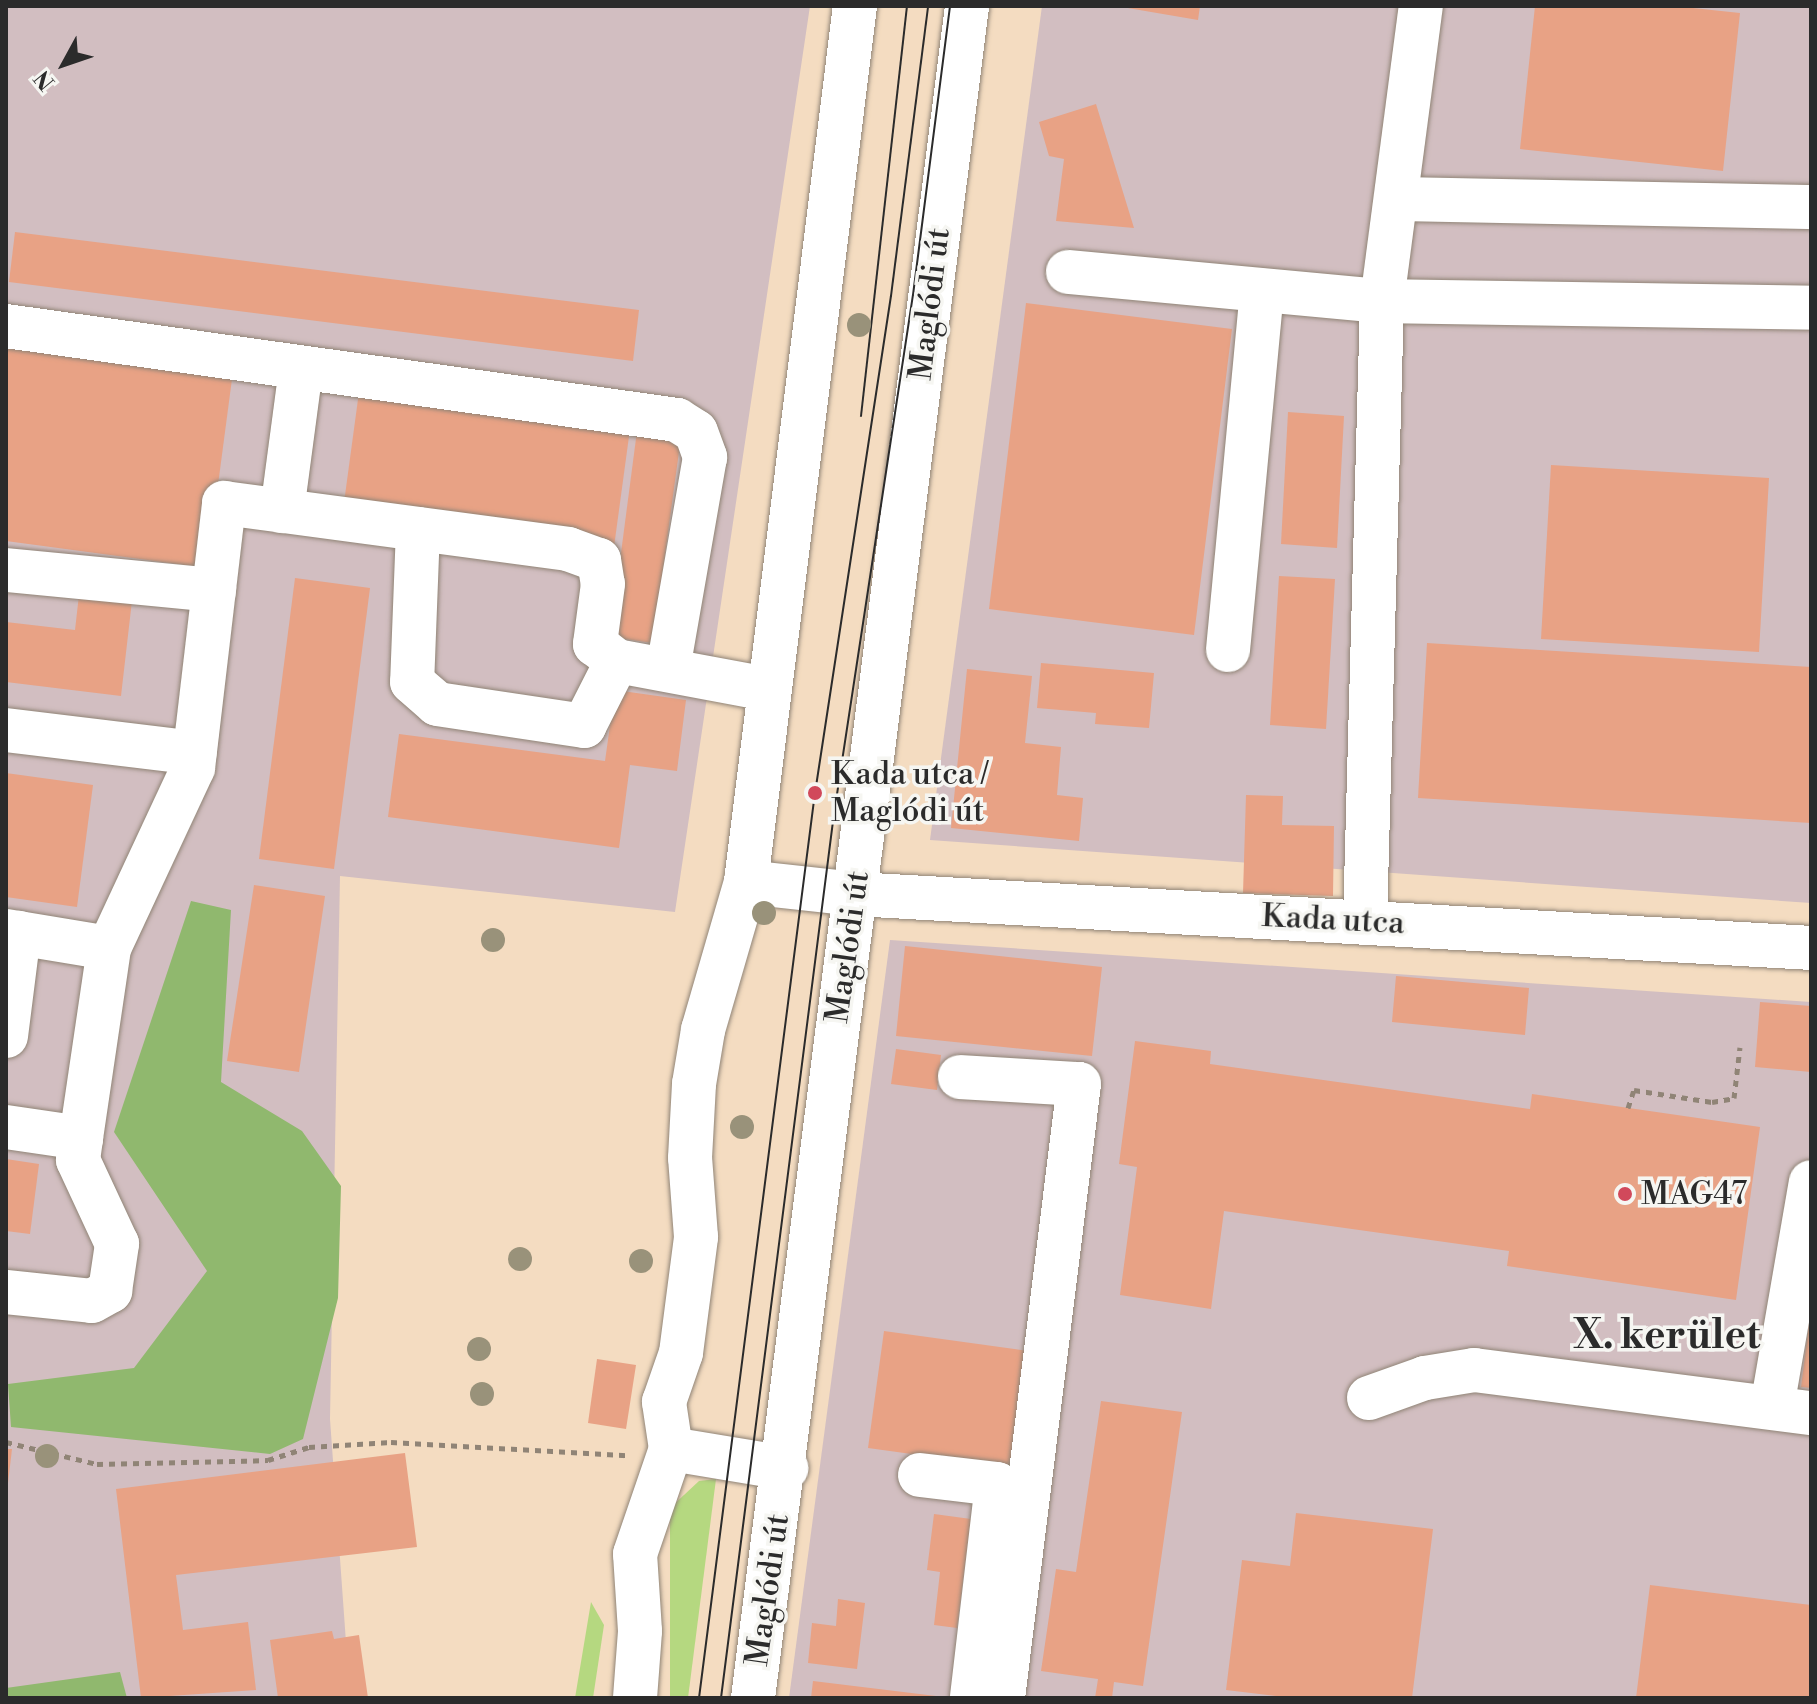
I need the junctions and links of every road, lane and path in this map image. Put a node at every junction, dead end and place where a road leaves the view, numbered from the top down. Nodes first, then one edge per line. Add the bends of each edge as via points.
1 (855, 6) edge
2 (967, 6) edge
3 (1421, 6) edge
4 (1396, 199) junction
5 (1811, 207) edge
6 (1068, 272) dead end
7 (1262, 291) junction
8 (1382, 301) junction
9 (1811, 308) edge
10 (6, 326) edge
11 (301, 369) junction
12 (282, 511) junction
13 (418, 529) junction
14 (6, 570) edge
15 (214, 590) junction
16 (1228, 650) dead end
17 (617, 661) junction
18 (668, 670) junction
19 (766, 689) junction
20 (6, 730) edge
21 (195, 753) junction
22 (746, 882) junction
23 (855, 894) junction
24 (1365, 922) junction
25 (13, 932) edge
26 (109, 948) junction
27 (1811, 948) edge
28 (6, 1036) edge
29 (1740, 1047) dead end
30 (960, 1077) dead end
31 (1628, 1108) dead end
32 (6, 1127) edge
33 (81, 1138) junction
34 (1811, 1182) edge
35 (6, 1292) edge
36 (1369, 1398) dead end
37 (1792, 1410) edge
38 (6, 1442) edge
39 (671, 1449) junction
40 (786, 1468) junction
41 (920, 1475) dead end
42 (635, 1698) edge
43 (753, 1698) edge
44 (972, 1698) edge
45 (1003, 1698) edge

1 - 19 street
2 - 23 street, Maglódi út
3 - 4 street
4 - 5 street
4 - 8 street
6 - 7 street
7 - 8 street
7 - 16 street
8 - 9 street
8 - 24 street
10 - 11 street
11 - 12 street
11 - 18 street via 677,420 696,432 705,457
12 - 13 street
12 - 15 street via 224,503
13 - 17 street via 568,549 599,560 603,584 595,644
13 - 17 street via 412,682 437,704 584,726
14 - 15 street
15 - 21 street
17 - 18 street
18 - 19 street
19 - 22 street
20 - 21 street
21 - 26 street via 193,768
22 - 23 street, Kada utca
22 - 39 street via 703,1030 694,1084 690,1158 696,1237 681,1353 664,1402
23 - 24 street, Kada utca
23 - 40 street, Maglódi út
24 - 27 street, Kada utca
25 - 26 street
25 - 28 street
26 - 33 street
29 - 31 path via 1734,1098 1712,1102 1634,1090
30 - 45 street via 1079,1084
32 - 33 street
33 - 35 street via 78,1160 117,1244 110,1291 92,1301
34 - 37 street
36 - 37 street via 1425,1378 1474,1370
38 - 39 path via 97,1464 268,1460 309,1447 391,1442 613,1457
39 - 40 street
39 - 42 street via 635,1554 640,1631
40 - 43 street, Maglódi út
41 - 44 street via 997,1484

